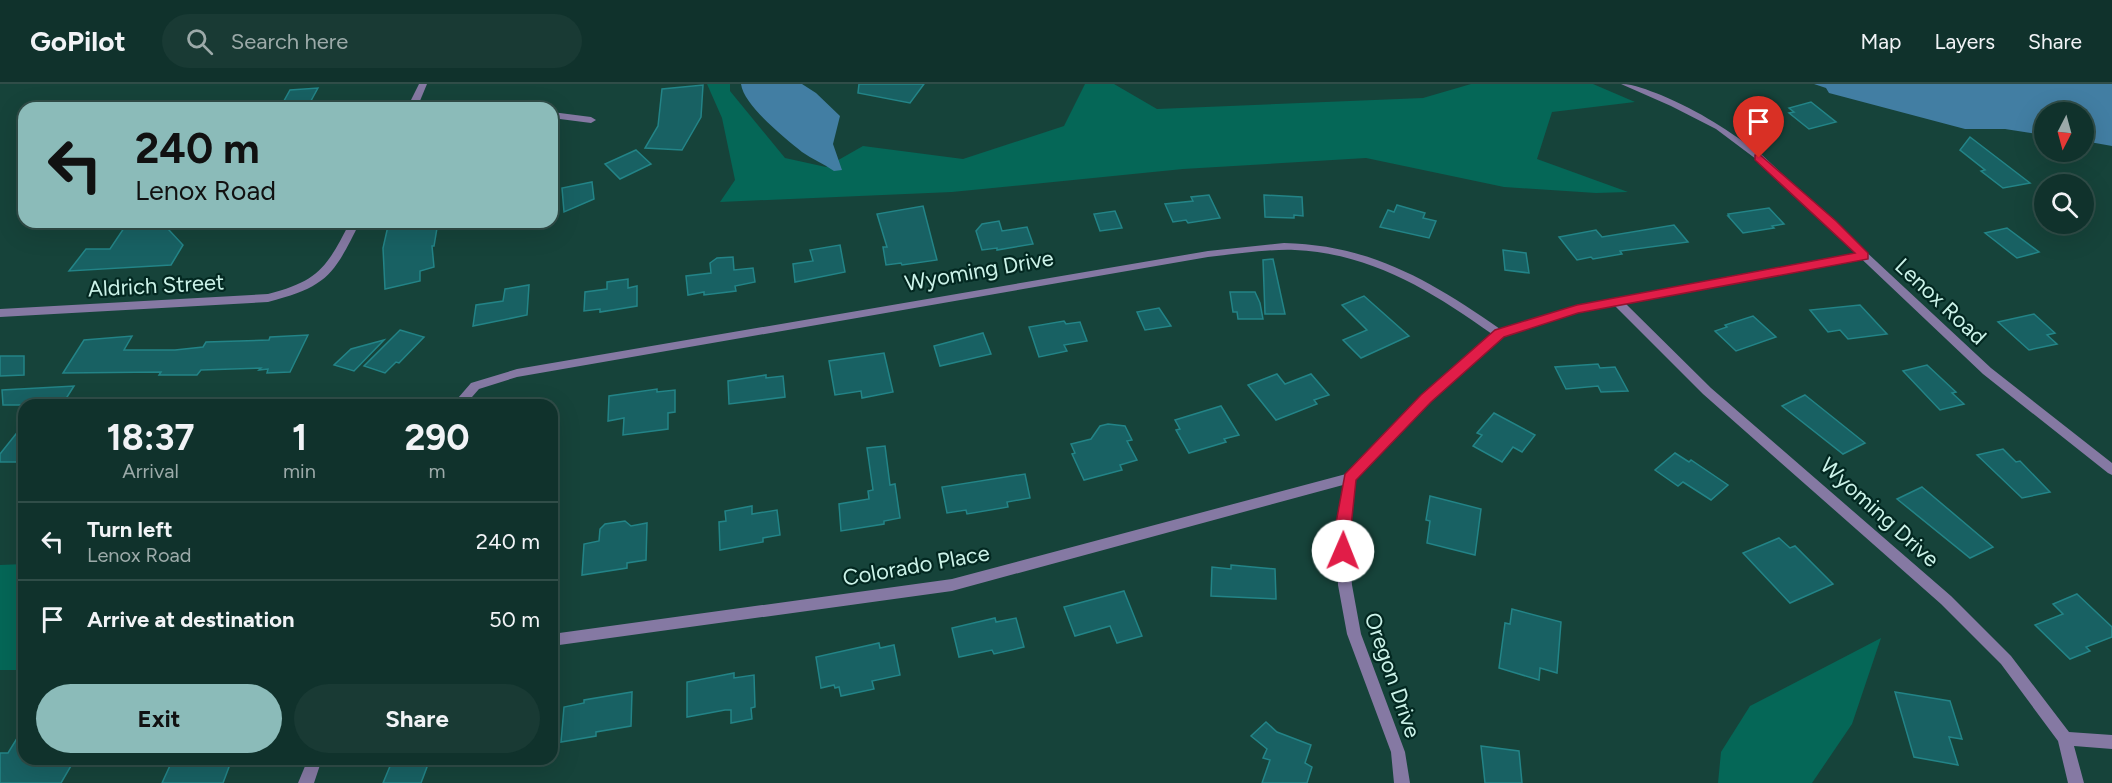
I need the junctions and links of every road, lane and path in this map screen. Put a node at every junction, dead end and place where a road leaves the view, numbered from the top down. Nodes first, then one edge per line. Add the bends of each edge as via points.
1 (423, 84) edge
2 (1625, 84) edge
3 (415, 102) edge
4 (558, 116) edge
5 (591, 120) dead end
6 (352, 228) edge
7 (1864, 256) junction
8 (1617, 301) junction
9 (0, 313) edge
10 (1499, 334) junction
11 (464, 399) edge
12 (2112, 470) edge
13 (1350, 478) junction
14 (558, 639) edge
15 (2065, 738) junction
16 (2112, 742) edge
17 (313, 765) edge
18 (306, 783) edge
19 (1402, 783) edge
20 (2076, 783) edge

1 - 3 street
2 - 7 street, Lenox Road via 1719,127 1759,158
4 - 5 street
6 - 9 street, Aldrich Street via 329,269 312,285 268,298
7 - 8 street
7 - 12 street, Lenox Road via 1987,371
8 - 10 street via 1577,309
8 - 15 street, Wyoming Drive via 1707,391 1946,600 2006,660
10 - 11 street, Wyoming Drive via 1406,274 1308,248 1259,248 563,364 476,386
10 - 13 street via 1426,398
13 - 14 street, Colorado Place via 952,585
13 - 19 street, Oregon Drive via 1342,534 1345,585 1354,634 1398,752
15 - 16 street
15 - 20 street, Wyoming Drive
17 - 18 street

